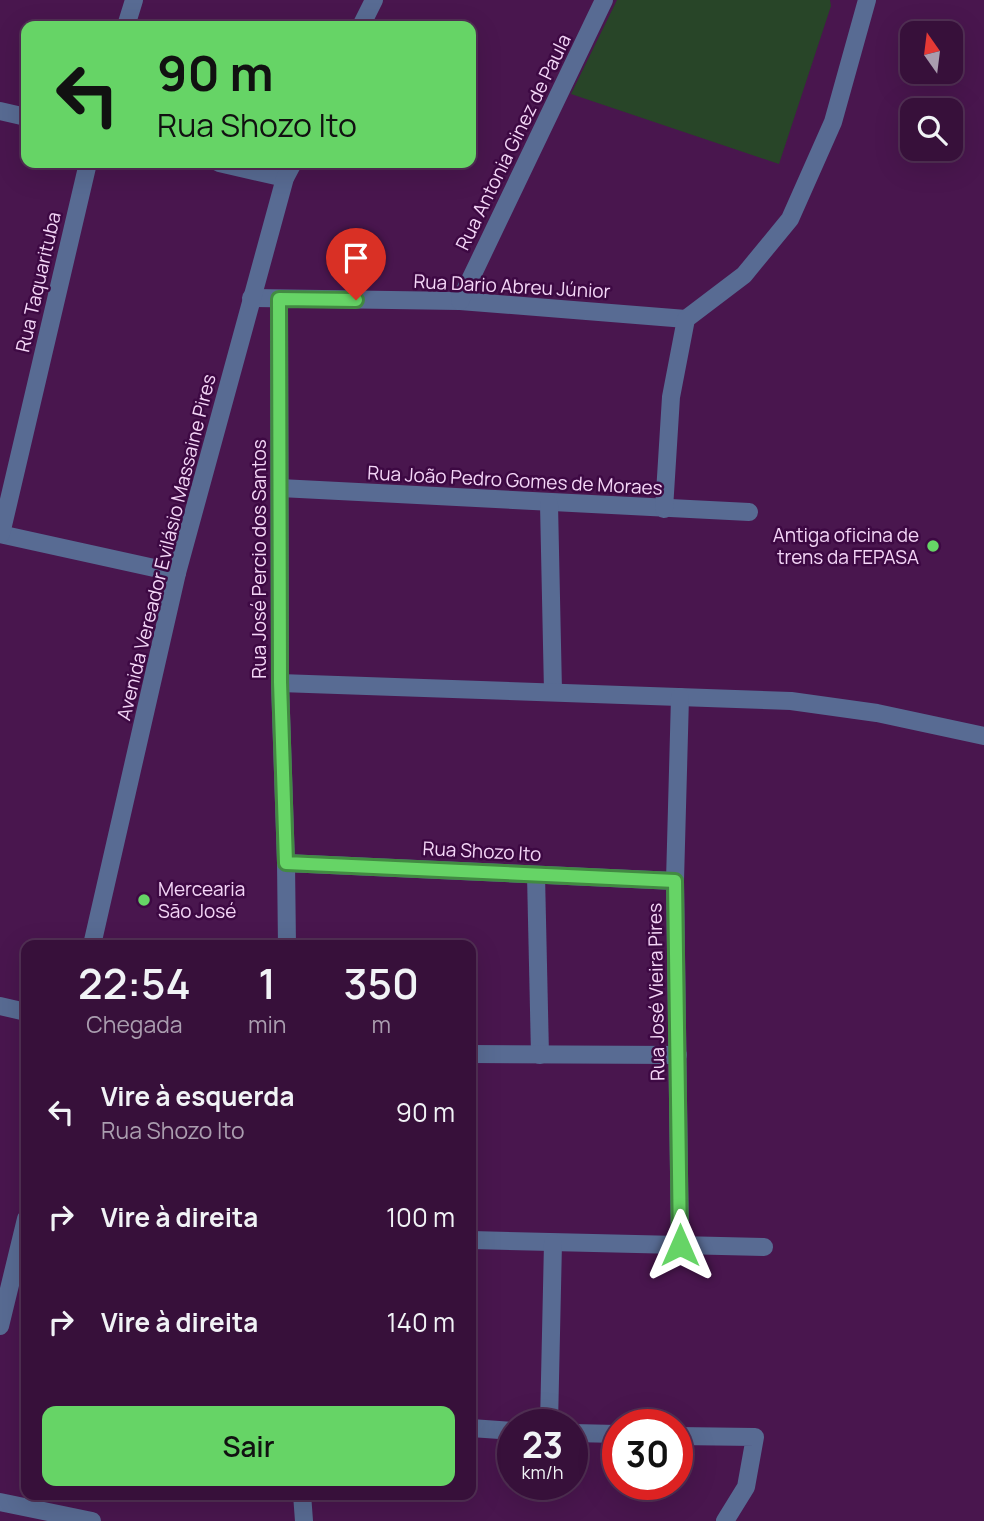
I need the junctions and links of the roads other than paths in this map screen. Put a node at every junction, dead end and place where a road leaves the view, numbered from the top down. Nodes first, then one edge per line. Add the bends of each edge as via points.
1 (134, 0) edge
2 (374, 0) edge
3 (604, 0) edge
4 (867, 0) edge
5 (128, 21) edge
6 (364, 21) edge
7 (0, 111) edge
8 (21, 116) edge
9 (87, 168) edge
10 (269, 168) edge
11 (289, 170) edge
12 (251, 298) junction
13 (279, 299) junction
14 (460, 301) junction
15 (685, 319) junction
16 (280, 488) junction
17 (550, 504) junction
18 (664, 509) junction
19 (749, 512) dead end
20 (0, 534) edge
21 (177, 573) junction
22 (280, 682) junction
23 (554, 691) junction
24 (680, 697) junction
25 (984, 736) edge
26 (286, 863) junction
27 (536, 874) junction
28 (675, 881) junction
29 (93, 940) edge
30 (287, 940) edge
31 (0, 1006) edge
32 (21, 1011) edge
33 (476, 1054) edge
34 (540, 1055) junction
35 (678, 1055) junction
36 (21, 1240) edge
37 (476, 1240) edge
38 (554, 1243) junction
39 (680, 1245) junction
40 (764, 1247) dead end
41 (0, 1326) edge
42 (549, 1409) edge
43 (476, 1428) edge
44 (497, 1430) edge
45 (693, 1436) edge
46 (302, 1500) edge
47 (0, 1502) edge
48 (92, 1521) edge
49 (304, 1521) edge
50 (725, 1521) edge

1 - 5 street
2 - 6 street
3 - 14 street, Rua Antonia Ginez de Paula
4 - 15 street via 833,122 790,219 744,275
7 - 8 street
9 - 20 street, Rua Taquarituba
10 - 11 street
11 - 12 street, Avenida Vereador Evilásio Massaine Pires
12 - 13 street, Rua Dario Abreu Júnior
12 - 21 street, Avenida Vereador Evilásio Massaine Pires
13 - 14 street, Rua Dario Abreu Júnior
13 - 16 street, Rua José Percio dos Santos
14 - 15 street, Rua Dario Abreu Júnior
15 - 18 street via 671,397
16 - 17 street, Rua João Pedro Gomes de Moraes
16 - 22 street, Rua José Percio dos Santos
17 - 18 street, Rua João Pedro Gomes de Moraes
17 - 23 street
18 - 19 street, Rua João Pedro Gomes de Moraes
20 - 21 street
21 - 29 street, Avenida Vereador Evilásio Massaine Pires
22 - 23 street
22 - 26 street, Rua José Percio dos Santos
23 - 24 street
24 - 25 street via 791,701 877,713
24 - 28 street, Rua José Vieira Pires
26 - 27 street, Rua Shozo Ito
26 - 30 street, Rua José Percio dos Santos
27 - 28 street, Rua Shozo Ito
27 - 34 street
28 - 35 street, Rua José Vieira Pires
31 - 32 street
33 - 34 street
34 - 35 street
35 - 39 street, Rua José Vieira Pires
36 - 41 street
37 - 38 street
38 - 39 street
38 - 42 street
39 - 40 street
43 - 44 street
45 - 50 street via 755,1437 746,1486
46 - 49 street
47 - 48 street

